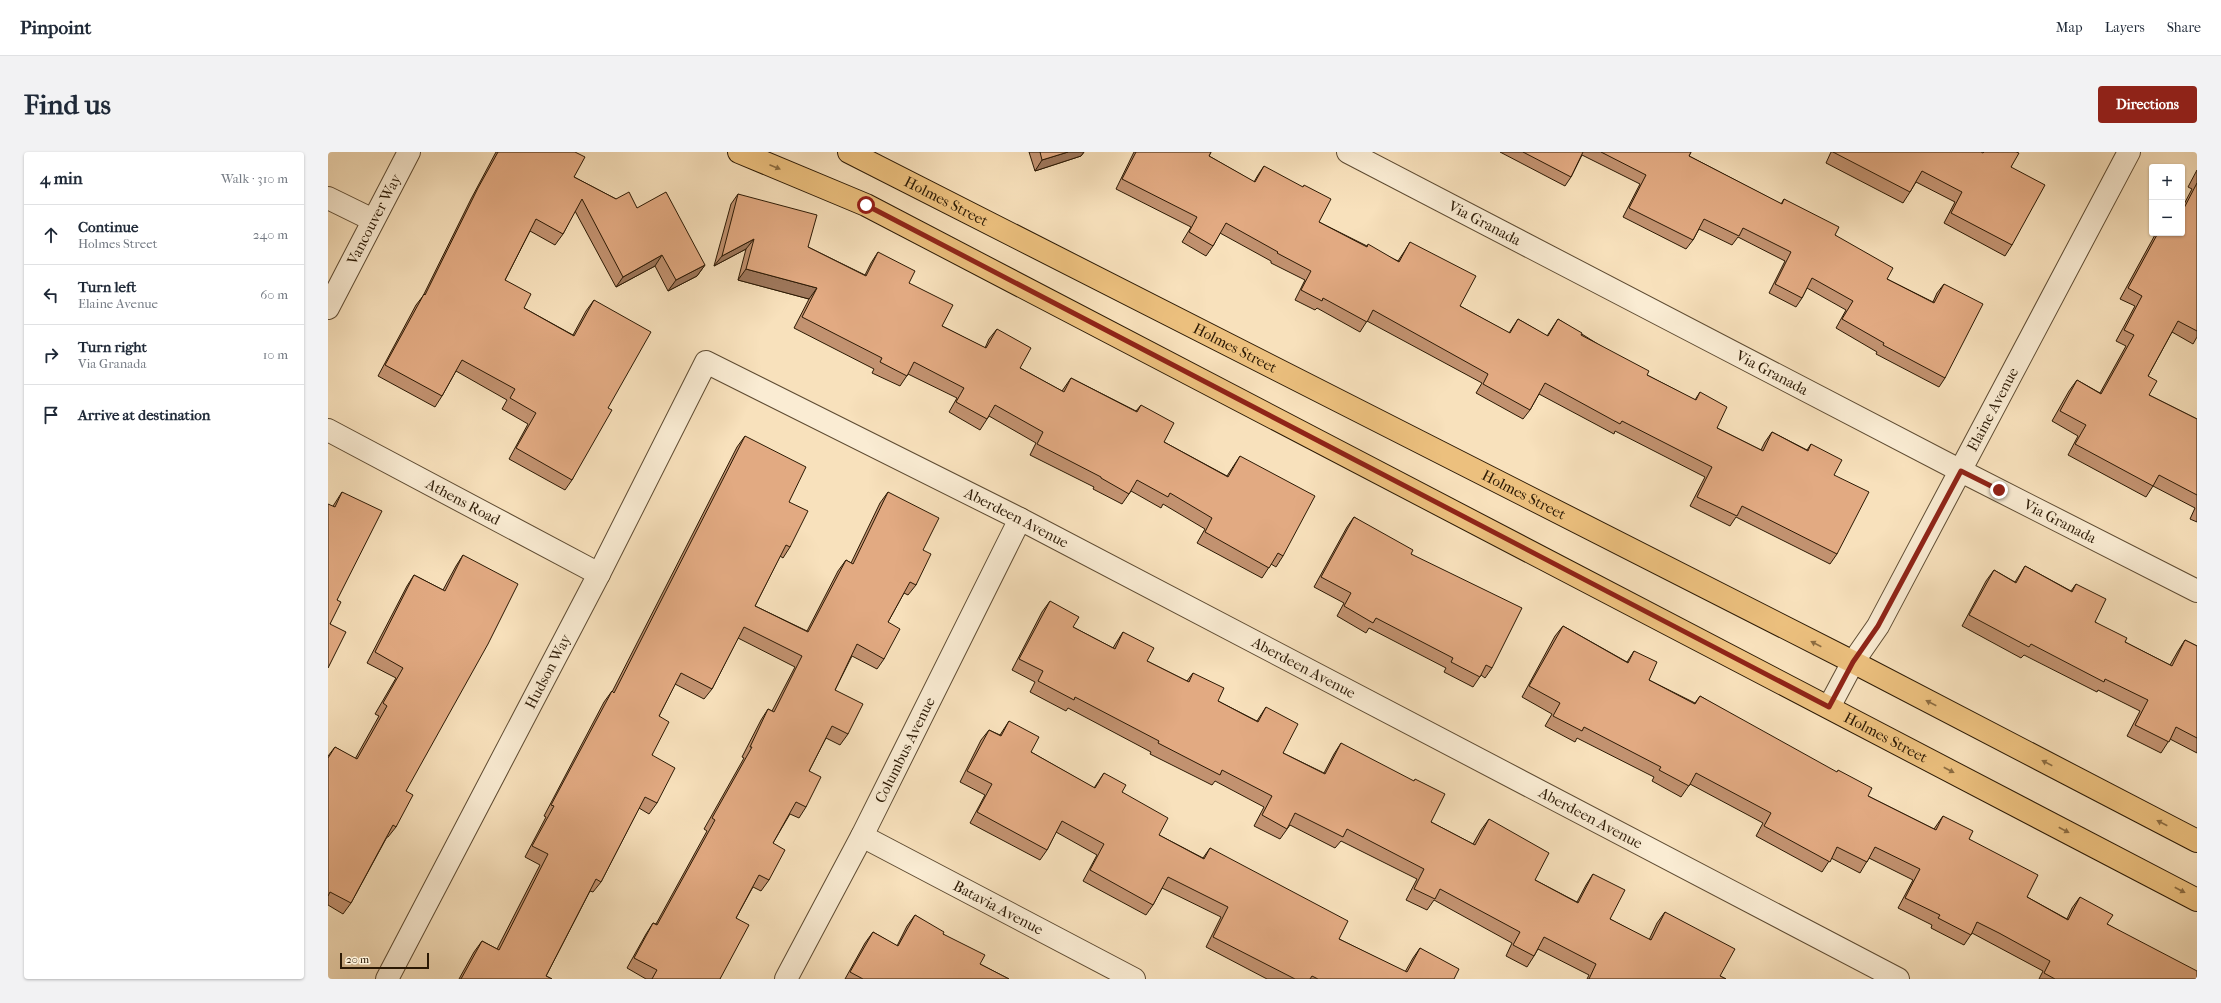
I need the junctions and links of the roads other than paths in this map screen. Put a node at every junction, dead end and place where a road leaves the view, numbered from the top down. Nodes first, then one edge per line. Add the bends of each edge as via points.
1 (410, 152) edge
2 (739, 152) edge
3 (849, 152) edge
4 (1348, 152) edge
5 (2122, 155) edge
6 (328, 198) edge
7 (373, 220) junction
8 (328, 308) edge
9 (706, 362) joint
10 (328, 430) edge
11 (1961, 471) junction
12 (1020, 519) junction
13 (599, 574) junction
14 (2197, 591) edge
15 (1853, 662) junction
16 (1829, 707) junction
17 (862, 836) junction
18 (2197, 841) edge
19 (2197, 900) edge
20 (387, 979) edge
21 (786, 979) edge
22 (1134, 979) edge
23 (1898, 979) edge

1 - 7 street, Vancouver Way
2 -> 16 main road, Holmes Street via 866,205
15 -> 3 main road, Holmes Street
4 - 11 street, Via Granada
5 - 11 street, Elaine Avenue
6 - 7 street
7 - 8 street, Vancouver Way
9 - 12 street, Aberdeen Avenue
9 - 13 street, Hudson Way
10 - 13 street, Athens Road
11 - 14 street, Via Granada
11 - 15 street, Elaine Avenue via 1878,626
12 - 17 street, Columbus Avenue
12 - 23 street, Aberdeen Avenue
13 - 20 street, Hudson Way
15 - 16 street, Elaine Avenue
18 -> 15 main road, Holmes Street
16 -> 19 main road, Holmes Street
17 - 21 street, Columbus Avenue
17 - 22 street, Batavia Avenue

